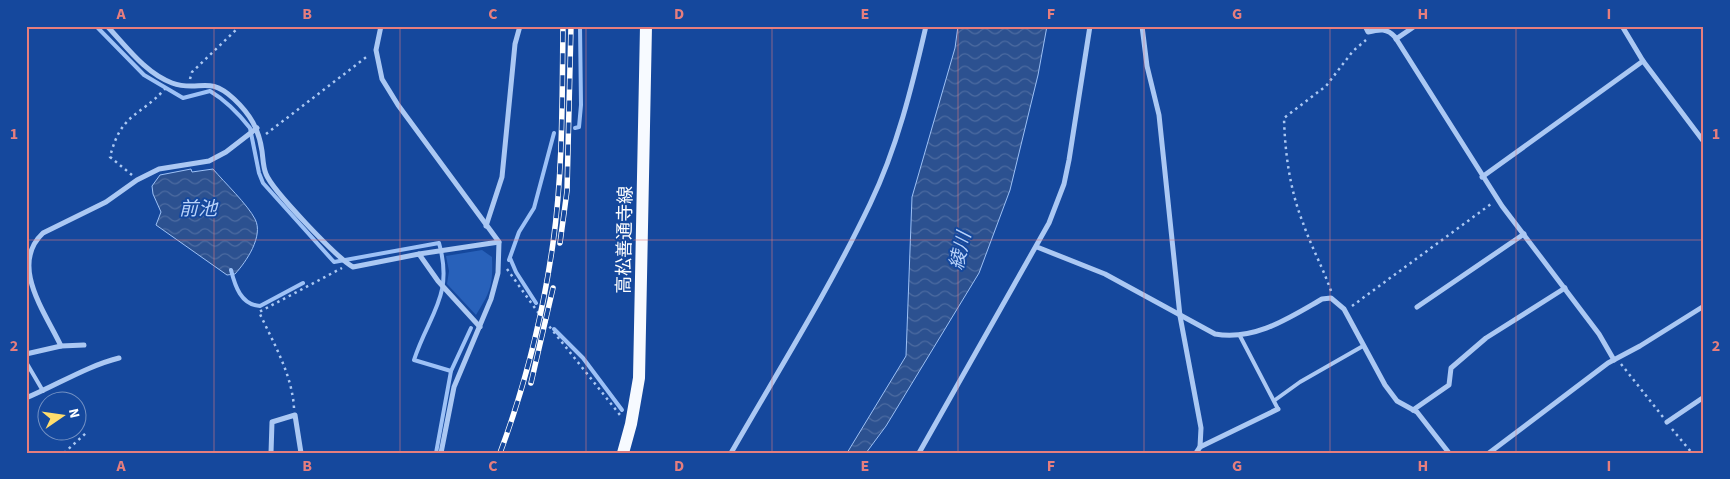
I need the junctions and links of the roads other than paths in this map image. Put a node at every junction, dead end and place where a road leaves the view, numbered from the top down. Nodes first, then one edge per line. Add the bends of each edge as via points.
1 (107, 26) edge
2 (381, 26) edge
3 (520, 26) edge
4 (646, 26) edge
5 (926, 26) edge
6 (1090, 26) edge
7 (1142, 26) edge
8 (1415, 26) edge
9 (1622, 26) edge
10 (1367, 29) edge
11 (1396, 39) junction
12 (1643, 61) junction
13 (255, 129) junction
14 (1704, 142) edge
15 (1482, 177) junction
16 (486, 226) junction
17 (1524, 234) junction
18 (499, 242) junction
19 (1037, 247) junction
20 (419, 254) junction
21 (1565, 288) junction
22 (1704, 306) edge
23 (1417, 307) dead end
24 (1180, 316) junction
25 (480, 326) junction
26 (1240, 336) junction
27 (84, 345) dead end
28 (61, 346) junction
29 (1363, 346) junction
30 (26, 354) edge
31 (119, 358) dead end
32 (1616, 359) junction
33 (26, 362) edge
34 (43, 391) junction
35 (1704, 397) edge
36 (26, 398) edge
37 (1275, 400) junction
38 (1278, 409) joint
39 (1413, 410) junction
40 (1667, 422) road end
41 (1200, 447) junction
42 (271, 453) edge
43 (301, 453) edge
44 (441, 453) edge
45 (623, 453) edge
46 (730, 453) edge
47 (919, 453) edge
48 (1196, 453) edge
49 (1449, 453) edge
50 (1489, 453) edge

1 - 13 street via 155,74 188,88 206,83 222,89 252,119
2 - 16 street via 376,50 382,78
3 - 16 street via 515,44 502,177
4 - 45 main road, 高松善通寺線 via 639,378
5 - 46 street via 903,118 871,203
6 - 19 street via 1064,184
7 - 24 street via 1165,156
8 - 11 street
9 - 12 street
10 - 11 street via 1382,29
11 - 15 street
12 - 14 street
12 - 15 street
13 - 20 street via 260,138 266,174 276,189 345,263 353,267
13 - 28 street via 210,161 158,170 106,202 43,233 31,249 27,269
15 - 17 street
16 - 18 street
17 - 21 street
17 - 23 street
18 - 20 street
18 - 25 street via 499,261 491,299
19 - 24 street via 1105,274
19 - 47 street
20 - 25 street via 438,281
21 - 32 street
21 - 39 street via 1486,338 1451,368 1449,385
22 - 32 street
24 - 26 street via 1215,334
24 - 41 street via 1201,428
25 - 44 street via 454,387
26 - 29 street via 1257,332 1322,299 1331,298 1345,311
26 - 37 lane
27 - 28 street
28 - 30 street
29 - 37 lane
29 - 39 street via 1397,401
31 - 34 street via 100,362
32 - 50 street
33 - 34 lane
34 - 36 street
35 - 40 street
37 - 38 lane
38 - 41 street
39 - 49 street via 1428,424
41 - 48 street
42 - 43 street via 272,422 295,415

